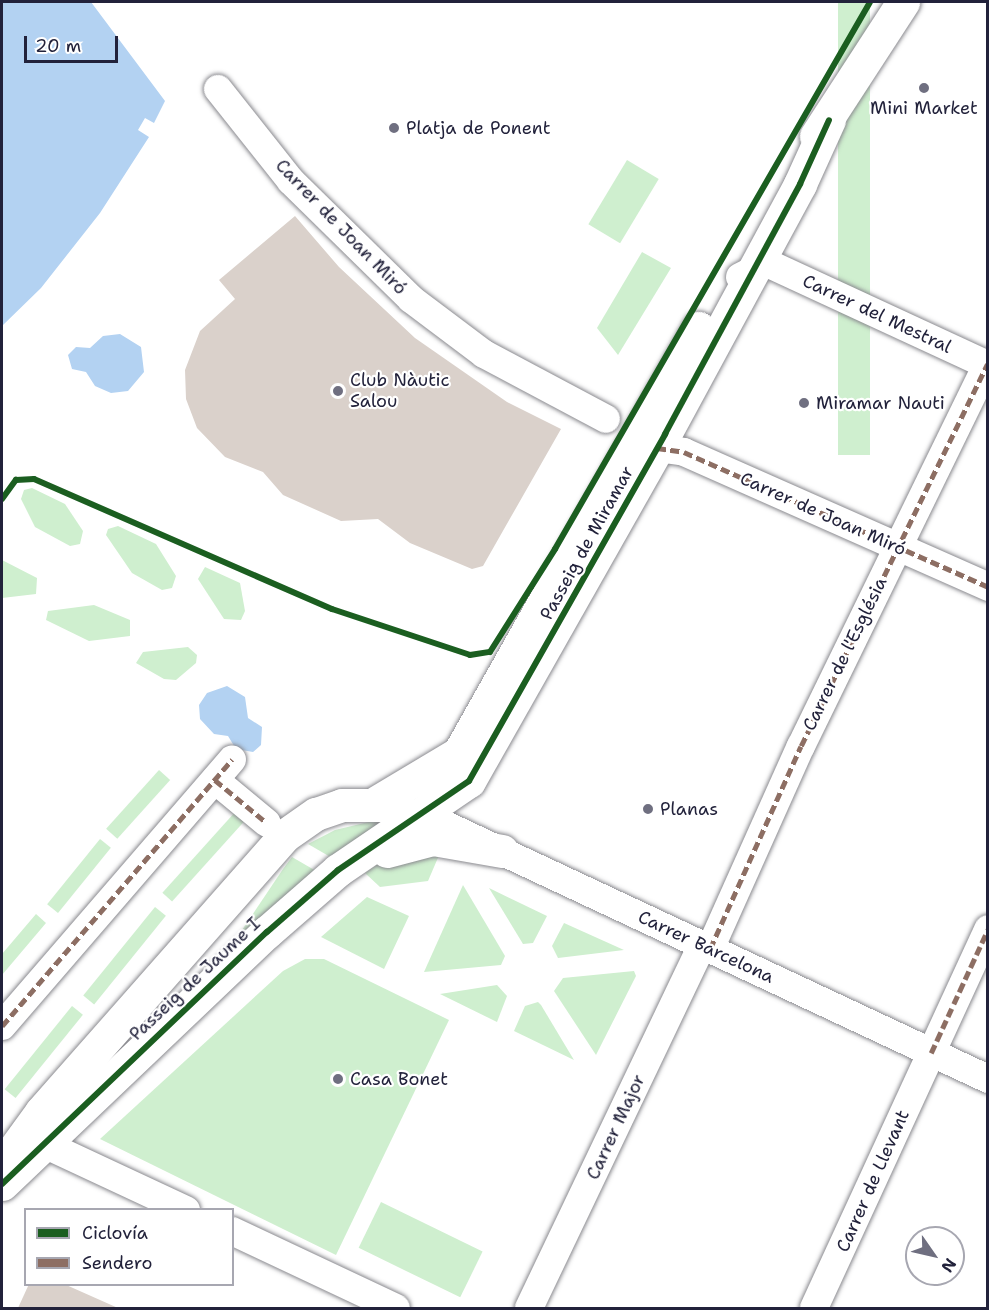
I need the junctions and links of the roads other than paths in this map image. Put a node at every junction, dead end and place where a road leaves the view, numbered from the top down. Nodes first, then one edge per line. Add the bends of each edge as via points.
1 (903, 2) edge
2 (218, 89) dead end
3 (829, 120) junction
4 (761, 266) junction
5 (987, 364) edge
6 (668, 380) junction
7 (606, 418) dead end
8 (657, 448) junction
9 (632, 494) junction
10 (898, 547) junction
11 (987, 587) edge
12 (518, 642) junction
13 (490, 745) junction
14 (377, 802) junction
15 (424, 815) junction
16 (267, 823) dead end
17 (502, 851) junction
18 (255, 869) junction
19 (987, 929) edge
20 (706, 947) junction
21 (2, 1026) edge
22 (931, 1053) junction
23 (987, 1079) edge
24 (56, 1139) junction
25 (2, 1167) edge
26 (2, 1184) edge
27 (184, 1208) edge
28 (234, 1233) edge
29 (396, 1308) edge
30 (529, 1308) edge
31 (814, 1308) edge

1 - 3 street, Passeig de Miramar
2 - 7 street, Carrer de Joan Miró via 291,181 411,299 484,354
3 - 4 street, Passeig de Miramar
3 - 6 street, Passeig de Miramar via 779,184
4 - 5 street, Carrer del Mestral
4 - 6 street, Passeig de Miramar via 741,275 688,370
4 - 8 street, Passeig de Miramar
5 - 10 street, Carrer de l'Església
6 - 12 street, Passeig de Miramar
8 - 9 street, Passeig de Miramar
8 - 10 street, Carrer de Joan Miró via 684,452
9 - 12 street, Passeig de Miramar via 605,513 543,627
9 - 13 street, Passeig de Miramar
10 - 11 street, Carrer de Joan Miró
10 - 20 street, Carrer de l'Església
12 - 13 street, Passeig de Miramar via 521,657 494,708
12 - 14 street, Passeig de Miramar via 459,753
13 - 15 street, Passeig de Miramar via 470,781
14 - 15 street, Passeig de Jaume I
14 - 18 street, Passeig de Jaume I via 316,814 284,836
15 - 17 street, Carrer Barcelona
15 - 24 street, Passeig de Jaume I via 329,878
16 - 21 street via 224,770
17 - 20 street, Carrer Barcelona
17 - 24 street via 433,839 390,848
18 - 24 street, Passeig de Jaume I via 218,939 165,1004 58,1105 47,1129
18 - 25 street, Passeig de Jaume I via 41,1112
19 - 22 street, Carrer de Llevant
20 - 22 street, Carrer Barcelona
20 - 30 street, Carrer Major
22 - 23 street, Carrer Barcelona
22 - 31 street, Carrer de Llevant
24 - 26 street, Passeig de Jaume I
24 - 27 street
28 - 29 street

